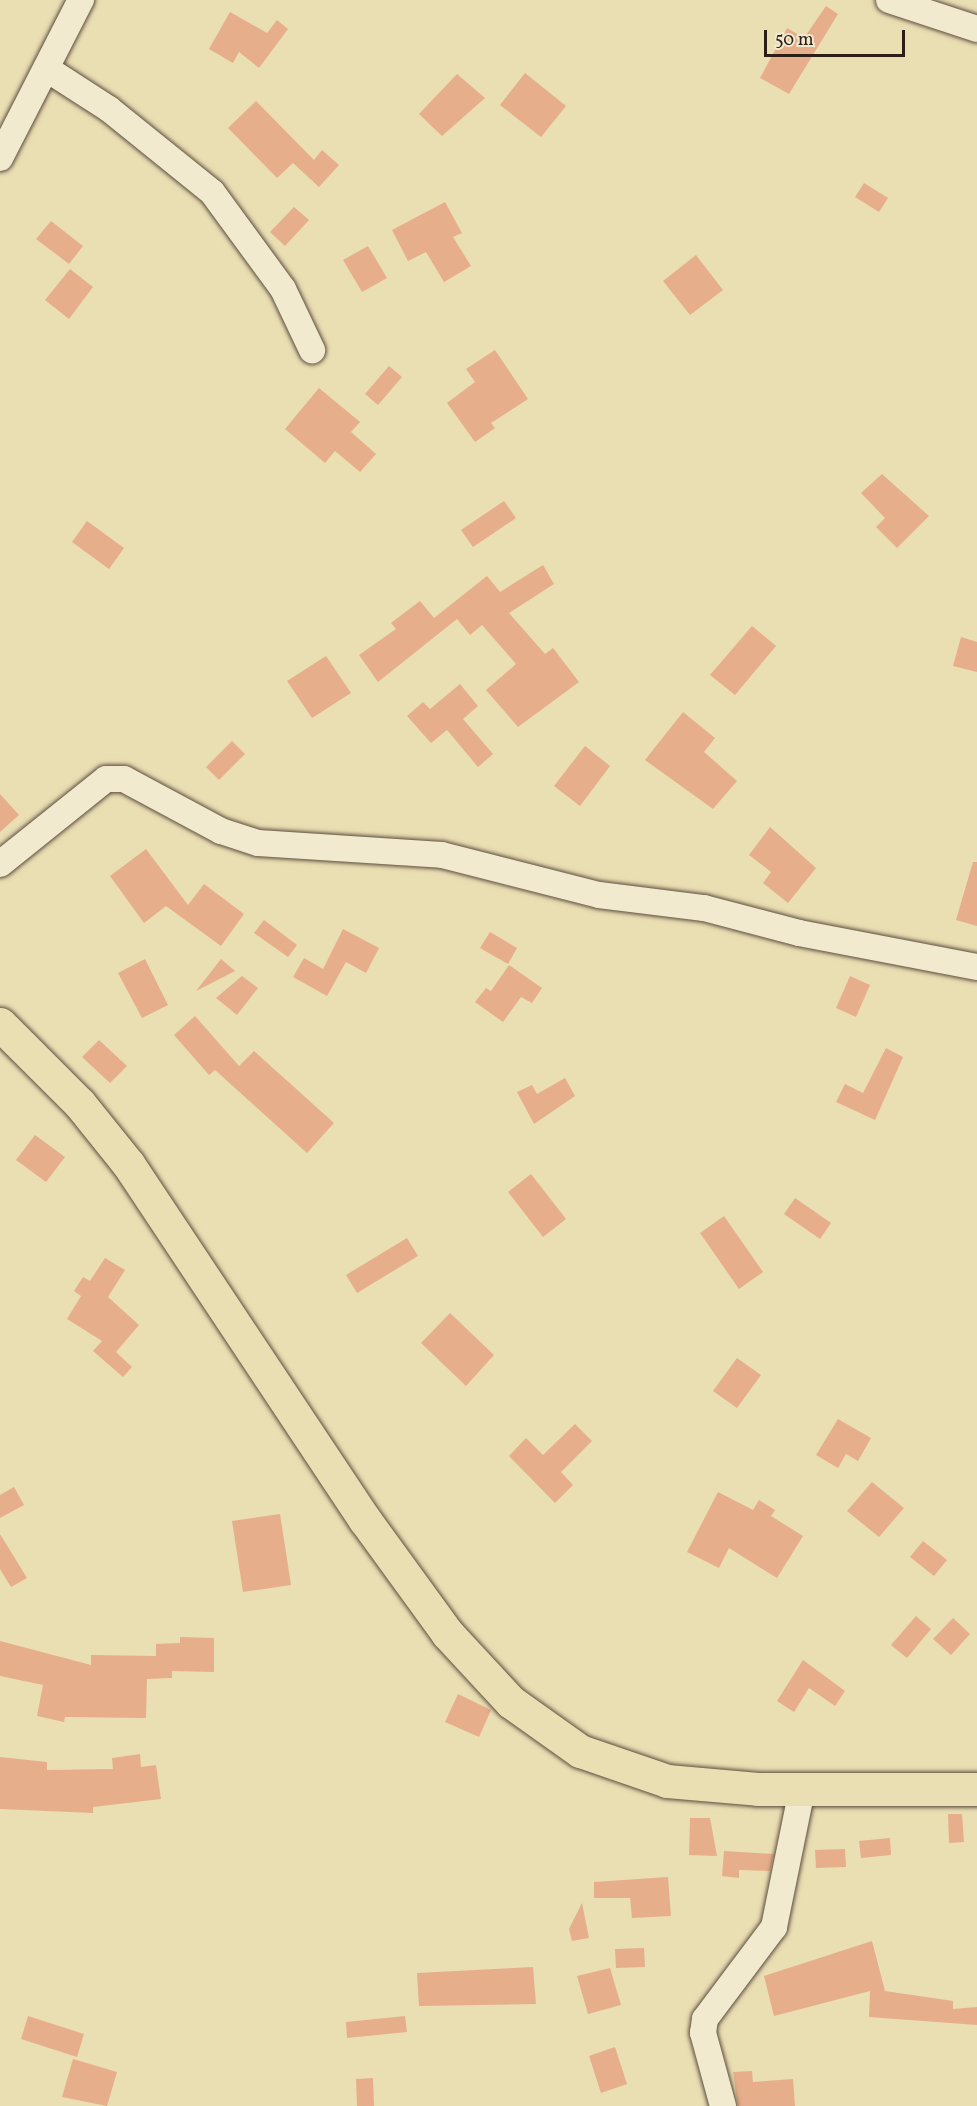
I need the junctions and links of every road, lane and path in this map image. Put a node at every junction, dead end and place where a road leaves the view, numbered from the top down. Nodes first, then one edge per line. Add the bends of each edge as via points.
1 (81, 0) edge
2 (889, 0) edge
3 (977, 29) edge
4 (47, 69) junction
5 (0, 158) edge
6 (312, 350) dead end
7 (0, 864) edge
8 (977, 967) edge
9 (0, 1024) edge
10 (977, 1789) edge
11 (802, 1790) junction
12 (723, 2106) edge

1 - 4 street
2 - 3 street
4 - 5 street
4 - 6 street via 109,109 212,192 283,289
7 - 8 street via 106,779 124,779 221,831 258,843 442,855 599,895 704,908 799,933
9 - 11 main road via 81,1104 129,1165 364,1520 447,1633 511,1702 580,1751 667,1781
10 - 11 main road
11 - 12 street via 774,1927 705,2019 703,2033

